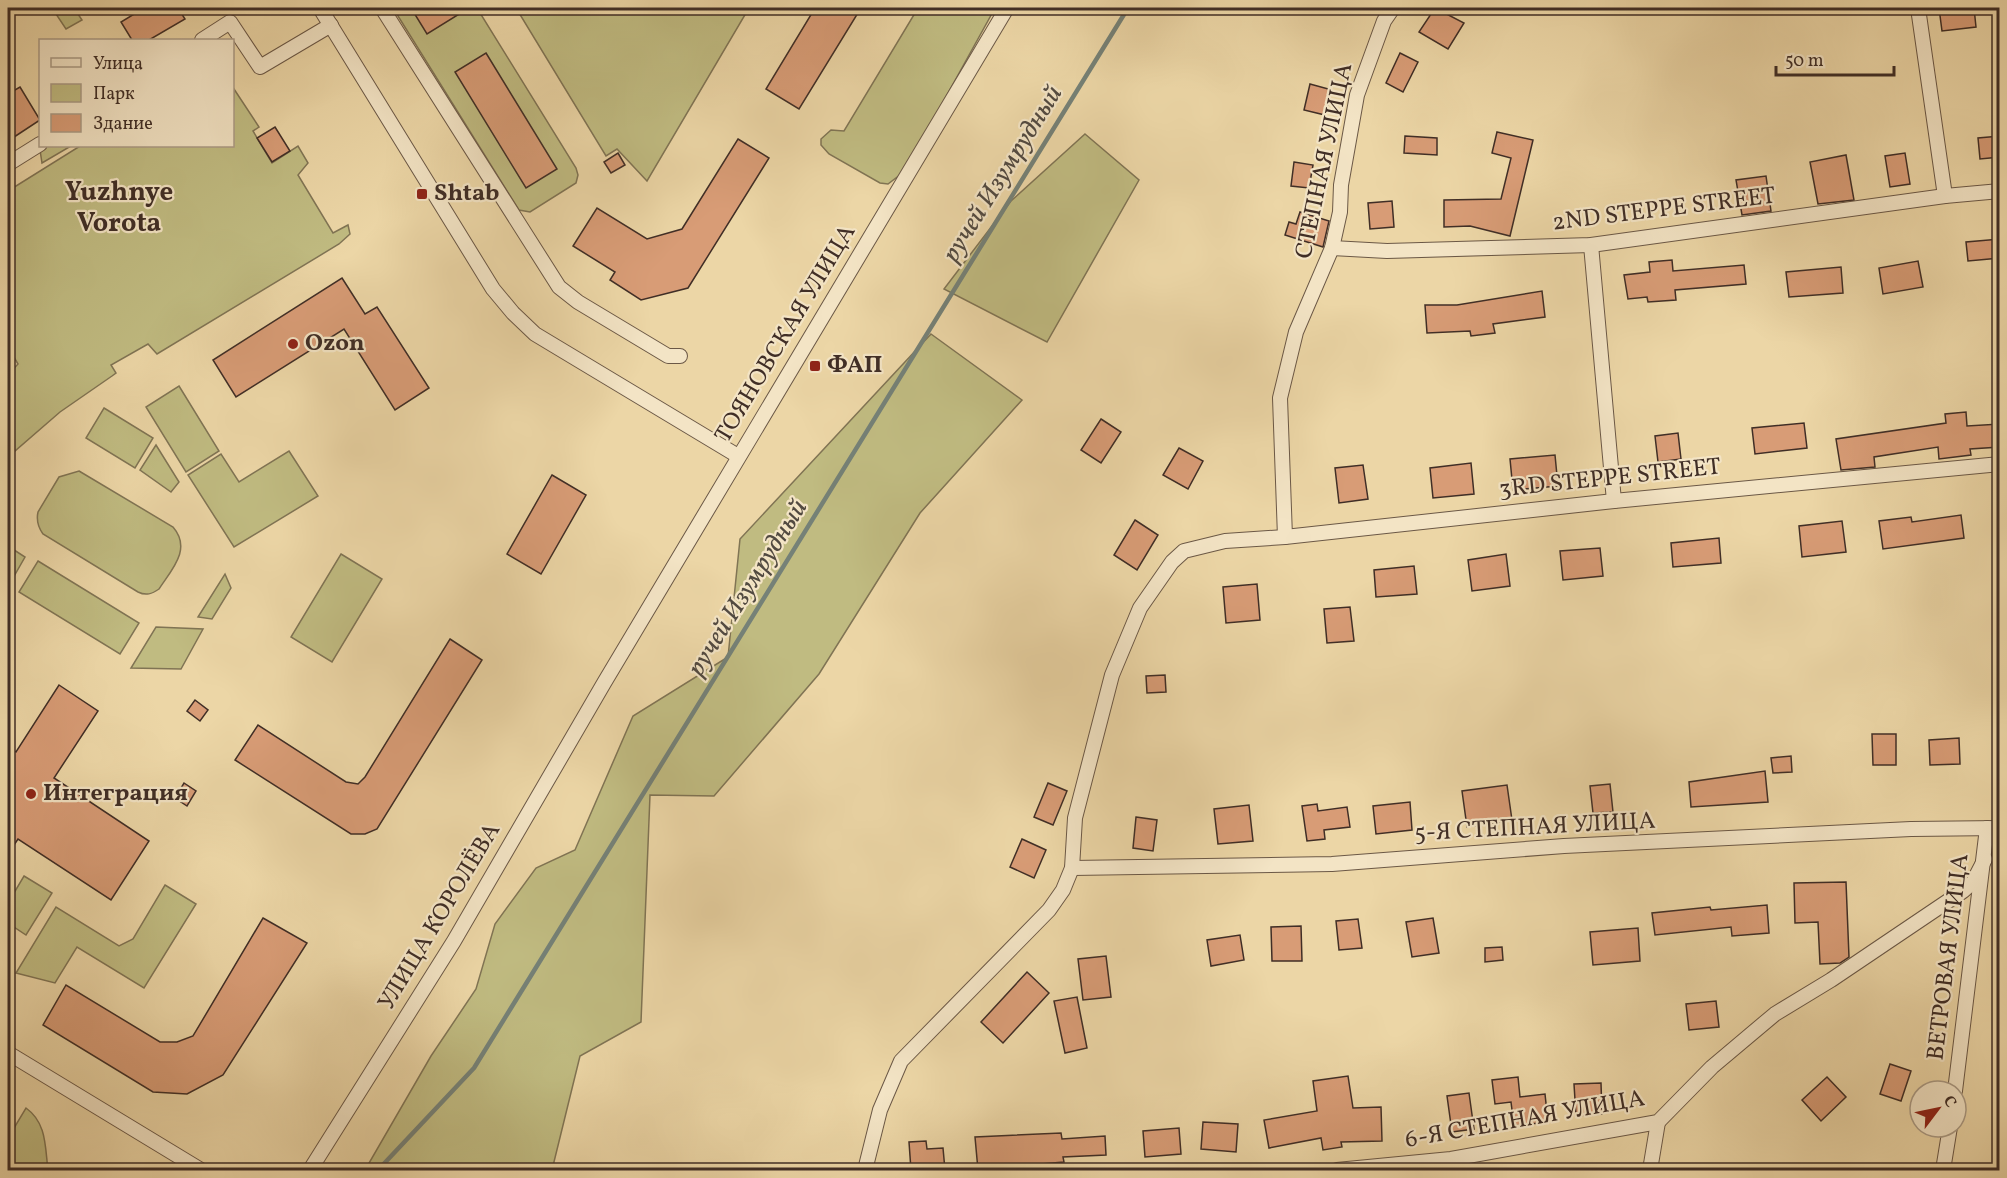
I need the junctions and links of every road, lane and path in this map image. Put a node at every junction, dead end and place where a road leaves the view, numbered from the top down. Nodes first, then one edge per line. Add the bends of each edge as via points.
1 (320, 8) edge
2 (382, 8) edge
3 (1006, 8) edge
4 (1393, 8) edge
5 (1918, 8) edge
6 (331, 25) junction
7 (204, 39) edge
8 (39, 145) edge
9 (8, 164) edge
10 (2000, 191) edge
11 (1945, 196) junction
12 (1591, 245) junction
13 (1332, 249) junction
14 (680, 356) dead end
15 (738, 456) junction
16 (2000, 464) edge
17 (1614, 501) junction
18 (1285, 537) junction
19 (604, 683) joint
20 (1993, 828) edge
21 (1985, 858) junction
22 (1072, 868) junction
23 (8, 1053) edge
24 (1957, 1079) edge
25 (1658, 1122) junction
26 (1948, 1139) edge
27 (201, 1170) edge
28 (310, 1170) edge
29 (865, 1170) edge
30 (1337, 1170) edge
31 (1650, 1170) edge
32 (1943, 1170) edge

1 - 6 street
2 - 14 street via 558,287 668,356
3 - 15 street, ТОЯНОВСКАЯ УЛИЦА
4 - 13 street, СТЕПНАЯ УЛИЦА via 1384,21 1358,95
5 - 11 street
6 - 7 street via 260,67 230,22
6 - 15 street via 493,289 513,313 535,334
8 - 9 street
10 - 11 street, 2ND STEPPE STREET
11 - 12 street, 2ND STEPPE STREET
12 - 13 street, 2ND STEPPE STREET
12 - 17 street
13 - 18 street, СТЕПНАЯ УЛИЦА via 1296,332 1280,399
15 - 19 street, ТОЯНОВСКАЯ УЛИЦА
16 - 17 street, 3RD STEPPE STREET
17 - 18 street, 3RD STEPPE STREET
18 - 22 street, 3RD STEPPE STREET via 1226,541 1184,551 1140,608 1101,711 1075,818
19 - 28 street, УЛИЦА КОРОЛЁВА via 454,941
20 - 21 street, ВЕТРОВАЯ УЛИЦА
20 - 22 street, 5-Я СТЕПНАЯ УЛИЦА via 1564,846 1332,864
21 - 24 street, ВЕТРОВАЯ УЛИЦА
21 - 25 street, 6-Я СТЕПНАЯ УЛИЦА via 1973,882 1963,891 1775,1014 1712,1067
22 - 29 street via 1049,910 901,1061 880,1110
23 - 27 street
25 - 30 street, 6-Я СТЕПНАЯ УЛИЦА via 1451,1159
25 - 31 street
26 - 32 street

